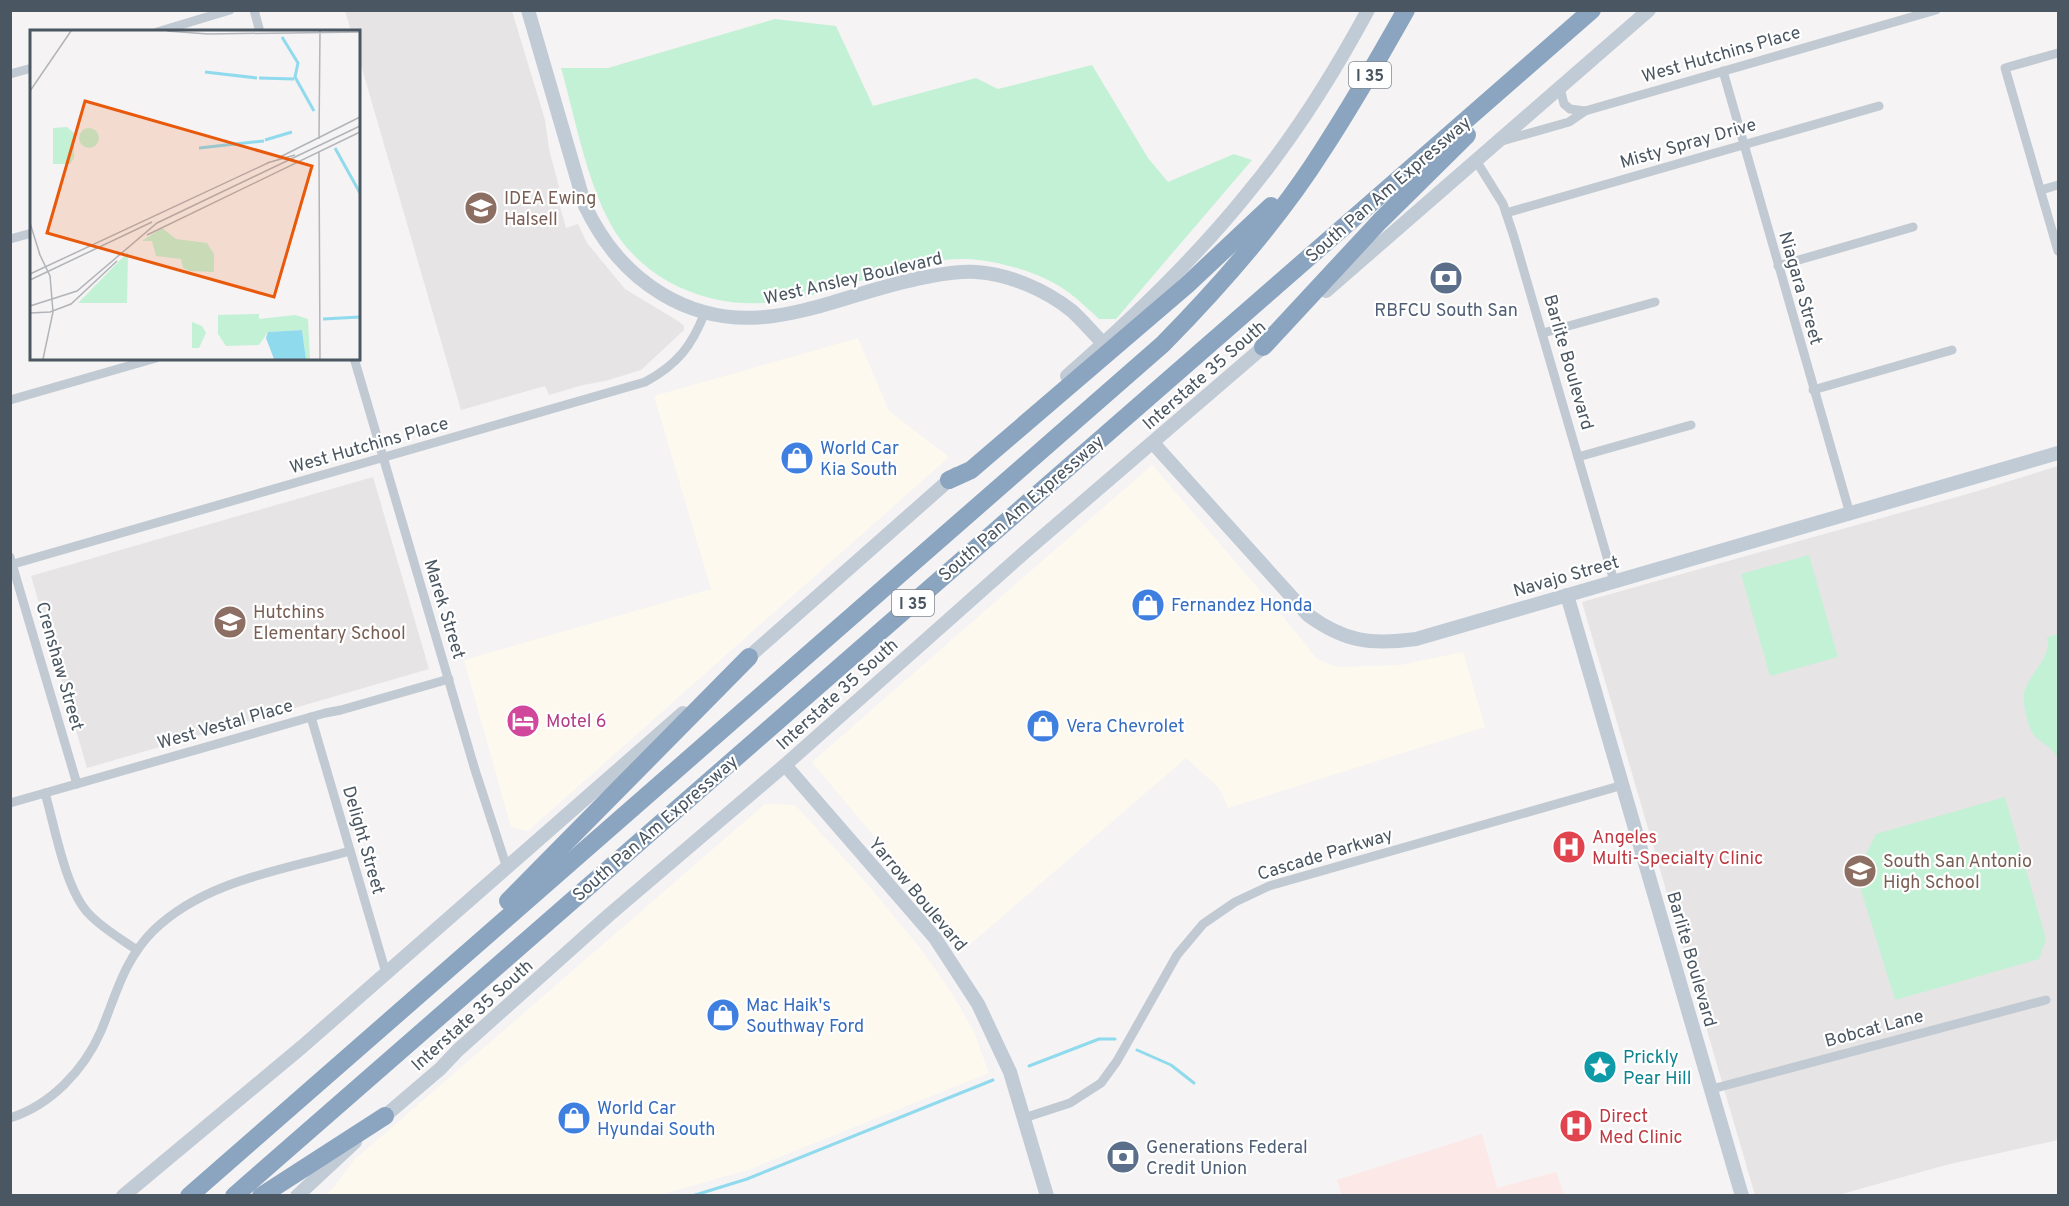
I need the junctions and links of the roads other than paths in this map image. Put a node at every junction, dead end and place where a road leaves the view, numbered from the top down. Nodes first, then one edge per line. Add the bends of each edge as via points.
1 (230, 10) edge
2 (254, 10) edge
3 (528, 10) edge
4 (1368, 10) edge
5 (1406, 10) edge
6 (1592, 10) edge
7 (1649, 10) edge
8 (1936, 10) edge
9 (164, 30) edge
10 (259, 30) edge
11 (2058, 53) edge
12 (1538, 57) junction
13 (30, 69) edge
14 (1723, 71) junction
15 (10, 74) edge
16 (1560, 88) junction
17 (1879, 106) dead end
18 (1585, 111) junction
19 (1331, 137) junction
20 (1497, 142) junction
21 (1743, 144) junction
22 (1475, 159) junction
23 (2058, 185) edge
24 (2041, 190) junction
25 (1506, 213) junction
26 (1913, 227) dead end
27 (30, 234) edge
28 (10, 239) edge
29 (2058, 251) edge
30 (1778, 266) junction
31 (1655, 302) dead end
32 (705, 312) junction
33 (1543, 333) junction
34 (1104, 344) junction
35 (1263, 347) junction
36 (1952, 350) dead end
37 (149, 360) edge
38 (355, 360) edge
39 (1813, 390) junction
40 (10, 400) edge
41 (1691, 425) dead end
42 (1153, 443) junction
43 (2058, 453) edge
44 (1578, 457) junction
45 (383, 458) junction
46 (950, 480) junction
47 (1850, 513) junction
48 (11, 562) edge
49 (1614, 581) junction
50 (1568, 595) junction
51 (749, 657) junction
52 (449, 679) junction
53 (310, 717) junction
54 (785, 765) junction
55 (77, 784) junction
56 (1623, 785) junction
57 (45, 793) junction
58 (10, 803) edge
59 (351, 851) junction
60 (507, 867) junction
61 (137, 950) junction
62 (386, 973) junction
63 (2046, 1000) dead end
64 (352, 1052) junction
65 (1712, 1089) junction
66 (385, 1116) junction
67 (10, 1118) edge
68 (1024, 1118) junction
69 (123, 1196) edge
70 (189, 1196) edge
71 (234, 1196) edge
72 (261, 1196) edge
73 (297, 1196) edge
74 (1047, 1196) edge
75 (1742, 1196) edge

1 - 9 street
2 - 10 street
3 - 32 main road, West Ansley Boulevard via 585,206 596,229 634,275 673,301
4 - 34 main road via 1320,93 1247,195 1185,264
5 - 19 highway, South Pan Am Expressway / I 35
6 - 12 highway, South Pan Am Expressway / I 35
7 - 16 main road, Interstate 35 South
8 - 14 street, West Hutchins Place
11 - 24 street via 2005,68
12 - 35 highway via 1493,110 1380,220
12 - 71 highway, South Pan Am Expressway / I 35
13 - 15 street
14 - 18 street, West Hutchins Place
14 - 21 street, Niagara Street
16 - 18 street via 1564,104
16 - 20 main road, Interstate 35 South
17 - 21 street, Misty Spray Drive
18 - 20 street, West Hutchins Place via 1569,122
19 - 46 highway via 1264,215 970,470
19 - 64 highway, South Pan Am Expressway / I 35 via 1248,251 1162,344
20 - 22 main road, Interstate 35 South
21 - 25 street, Misty Spray Drive
21 - 30 street, Niagara Street
22 - 25 street, Barlite Boulevard via 1498,193
22 - 35 main road, Interstate 35 South
23 - 24 street
24 - 29 street
25 - 33 street, Barlite Boulevard
26 - 30 street
27 - 28 street
30 - 39 street, Niagara Street
31 - 33 street
32 - 34 main road, West Ansley Boulevard via 735,318 769,318 907,280 975,272 1024,284 1051,297 1072,311
32 - 45 street, West Hutchins Place via 690,345 663,372 645,382
33 - 44 street, Barlite Boulevard
34 - 46 main road
35 - 42 main road, Interstate 35 South
36 - 39 street
37 - 40 street
38 - 45 street, Marek Street
39 - 47 street, Niagara Street
41 - 44 street
42 - 50 main road, Navajo Street via 1298,606 1321,625 1356,640 1378,643 1416,639
42 - 54 main road, Interstate 35 South
43 - 47 main road, Navajo Street
44 - 49 street, Barlite Boulevard
45 - 48 street, West Hutchins Place
45 - 52 street, Marek Street
46 - 51 main road
47 - 49 main road, Navajo Street
48 - 55 street, Crenshaw Street
49 - 50 main road, Navajo Street
50 - 56 main road, Barlite Boulevard
51 - 60 main road
51 - 64 highway via 522,888 422,977
52 - 53 street, West Vestal Place
52 - 60 street, Marek Street
53 - 55 street, West Vestal Place
53 - 59 street, Delight Street
54 - 66 main road, Interstate 35 South via 609,915
54 - 68 main road, Yarrow Boulevard via 952,963 997,1042
55 - 57 street, West Vestal Place
56 - 65 main road, Barlite Boulevard
56 - 68 street, Cascade Parkway via 1269,886 1234,902 1203,924 1177,955 1101,1083 1070,1103
57 - 58 street, West Vestal Place
57 - 61 street via 79,901 90,915
59 - 61 street via 211,891 169,917
59 - 62 street, Delight Street
60 - 62 main road
61 - 67 street via 123,972 95,1045 80,1066 53,1094
62 - 69 main road
63 - 65 street, Bobcat Lane
64 - 70 highway, South Pan Am Expressway / I 35
65 - 75 main road, Barlite Boulevard
66 - 72 highway
66 - 73 main road, Interstate 35 South
68 - 74 main road, Yarrow Boulevard

